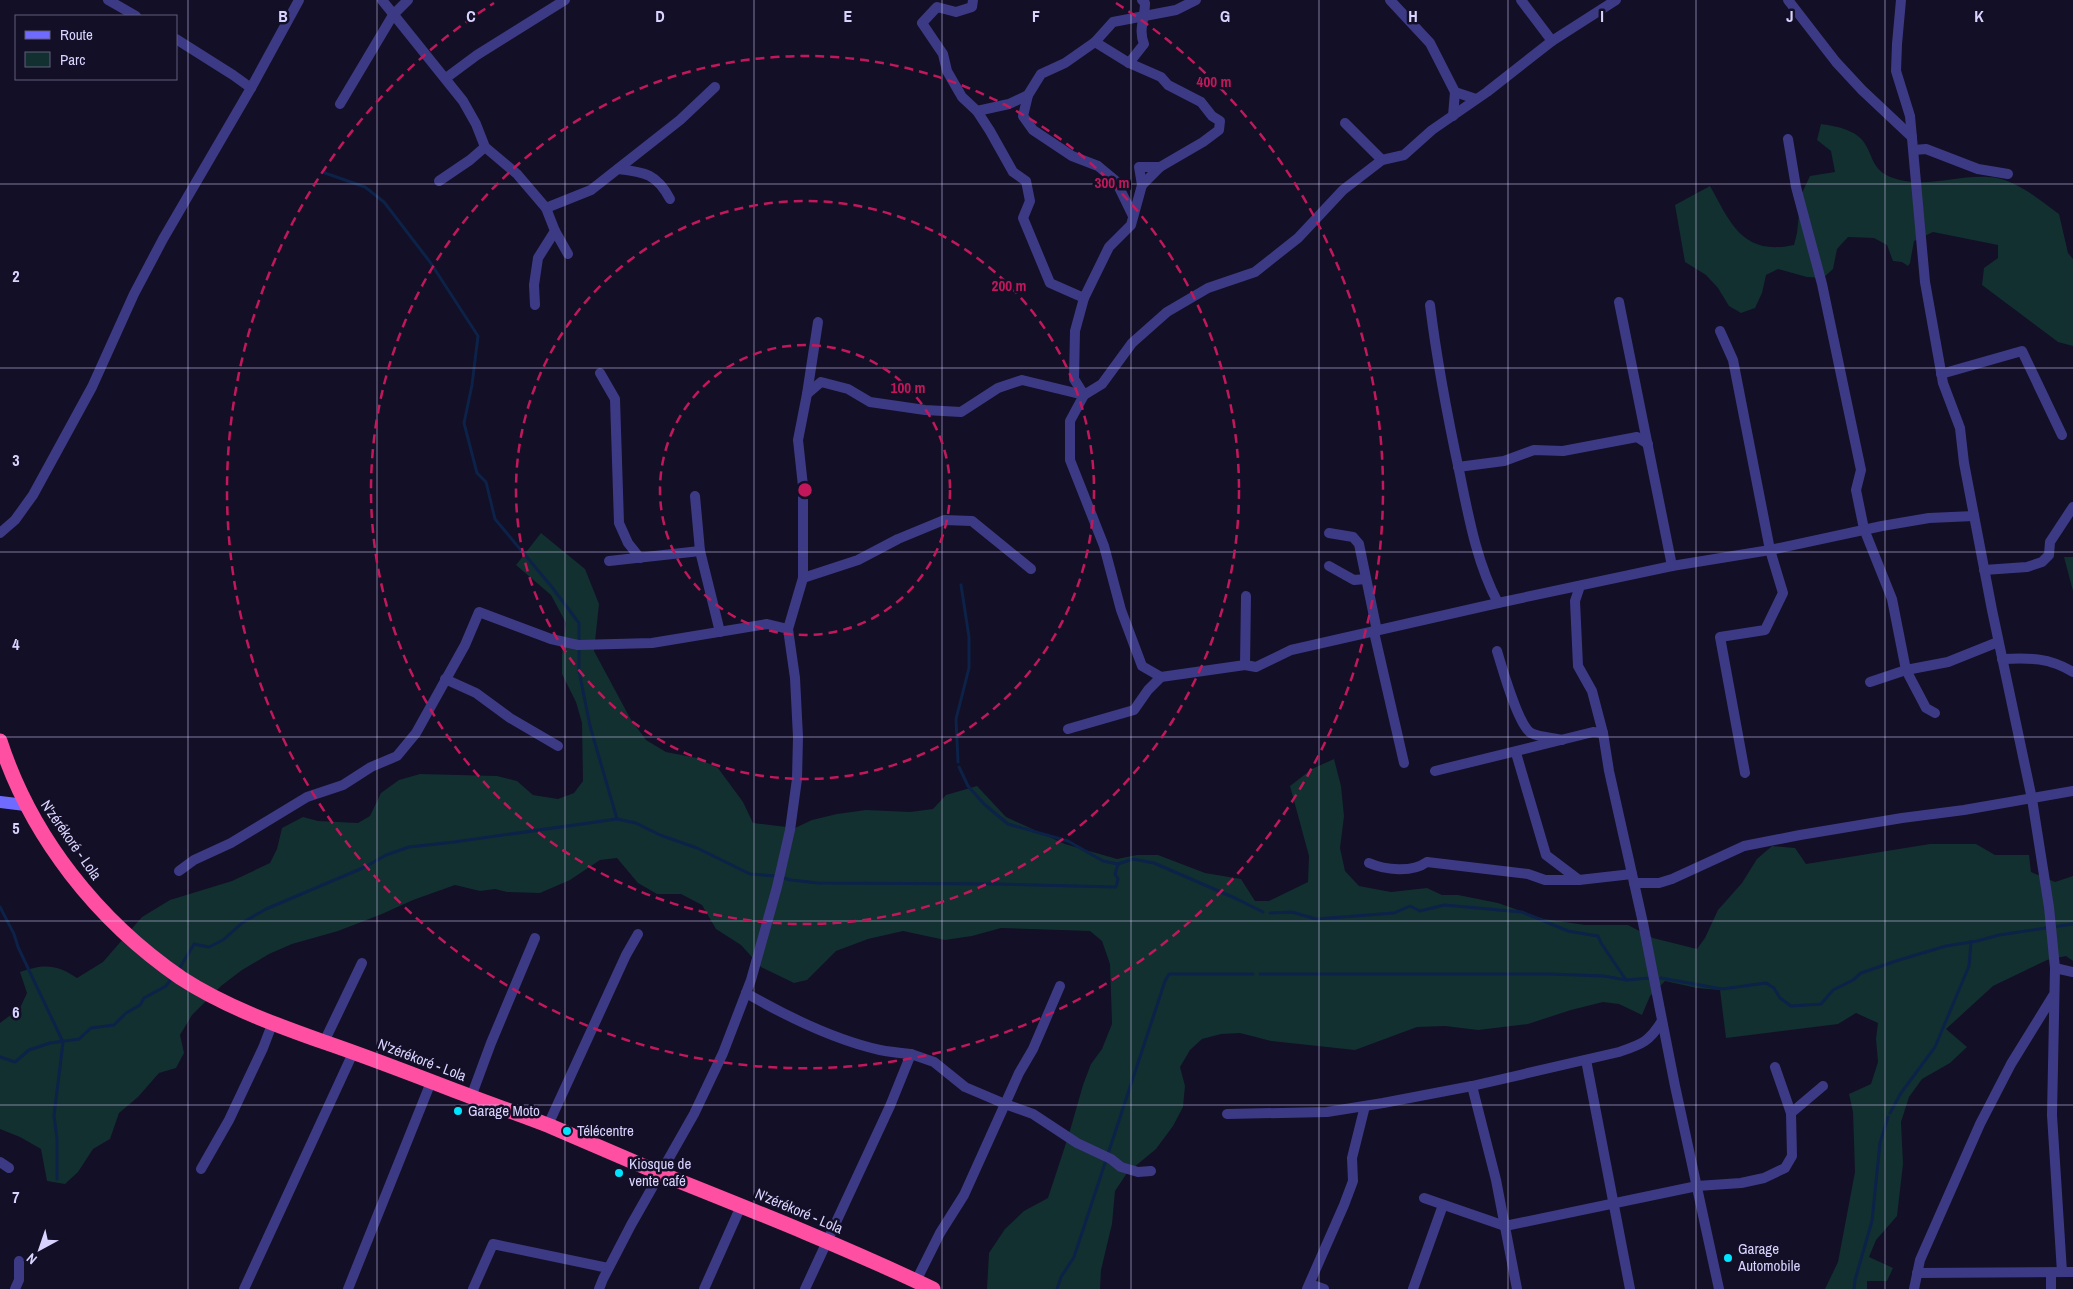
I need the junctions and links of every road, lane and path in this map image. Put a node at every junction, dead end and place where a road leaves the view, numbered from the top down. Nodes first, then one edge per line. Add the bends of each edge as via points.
1 (108, 0) edge
2 (299, 0) edge
3 (382, 0) edge
4 (408, 0) edge
5 (565, 0) edge
6 (959, 0) edge
7 (973, 0) edge
8 (1142, 0) edge
9 (1196, 0) edge
10 (1390, 0) edge
11 (1521, 0) edge
12 (1616, 0) edge
13 (1788, 0) edge
14 (1901, 0) edge
15 (956, 12) junction
16 (134, 15) edge
17 (1145, 15) junction
18 (393, 16) junction
19 (178, 40) edge
20 (1552, 41) junction
21 (1095, 42) junction
22 (1129, 63) junction
23 (446, 78) junction
24 (715, 87) dead end
25 (251, 88) junction
26 (1455, 92) junction
27 (1028, 94) junction
28 (1476, 99) junction
29 (340, 104) dead end
30 (976, 112) junction
31 (1453, 116) junction
32 (1345, 123) dead end
33 (1912, 137) junction
34 (1788, 139) dead end
35 (485, 147) junction
36 (1914, 150) junction
37 (1382, 160) junction
38 (1160, 167) junction
39 (618, 169) junction
40 (2008, 174) dead end
41 (440, 181) dead end
42 (1142, 185) junction
43 (670, 198) dead end
44 (546, 208) junction
45 (1134, 216) junction
46 (555, 231) junction
47 (568, 254) dead end
48 (1084, 298) junction
49 (1619, 302) dead end
50 (1430, 305) dead end
51 (535, 306) dead end
52 (818, 322) dead end
53 (1720, 331) dead end
54 (600, 373) dead end
55 (1941, 374) junction
56 (807, 394) junction
57 (1084, 395) junction
58 (2062, 435) dead end
59 (1648, 444) junction
60 (1458, 467) junction
61 (695, 496) dead end
62 (2073, 507) edge
63 (1974, 516) junction
64 (1864, 529) junction
65 (0, 533) edge
66 (1329, 533) dead end
67 (1770, 550) junction
68 (700, 551) junction
69 (640, 558) junction
70 (609, 561) dead end
71 (1329, 566) dead end
72 (1672, 566) junction
73 (1031, 569) dead end
74 (1984, 570) junction
75 (803, 578) junction
76 (1366, 579) junction
77 (1580, 586) junction
78 (1246, 596) dead end
79 (1498, 603) junction
80 (788, 629) junction
81 (1376, 631) junction
82 (720, 632) junction
83 (1998, 642) junction
84 (1497, 651) dead end
85 (2002, 659) junction
86 (1246, 665) junction
87 (1906, 670) junction
88 (2073, 672) edge
89 (1161, 677) junction
90 (445, 679) junction
91 (1870, 682) dead end
92 (1935, 713) dead end
93 (1068, 729) dead end
94 (1603, 733) junction
95 (1563, 740) junction
96 (0, 741) edge
97 (558, 746) dead end
98 (1516, 753) junction
99 (1404, 763) dead end
100 (1435, 771) dead end
101 (1745, 773) dead end
102 (2073, 791) edge
103 (2032, 799) junction
104 (0, 802) edge
105 (25, 805) junction
106 (1369, 863) dead end
107 (179, 871) dead end
108 (1633, 879) junction
109 (1579, 880) junction
110 (638, 934) dead end
111 (535, 938) dead end
112 (362, 963) dead end
113 (2055, 968) junction
114 (2073, 972) edge
115 (1060, 986) dead end
116 (746, 993) junction
117 (2054, 995) junction
118 (1662, 1021) junction
119 (273, 1022) junction
120 (324, 1042) junction
121 (354, 1053) junction
122 (911, 1054) junction
123 (1586, 1060) junction
124 (1775, 1067) dead end
125 (431, 1082) junction
126 (1472, 1086) junction
127 (1823, 1086) dead end
128 (471, 1096) junction
129 (1005, 1104) junction
130 (1365, 1106) junction
131 (1791, 1113) junction
132 (1227, 1114) dead end
133 (548, 1125) junction
134 (201, 1169) dead end
135 (1151, 1172) dead end
136 (659, 1173) junction
137 (1697, 1186) junction
138 (1424, 1198) dead end
139 (1613, 1203) junction
140 (1443, 1205) junction
141 (741, 1206) junction
142 (1505, 1226) junction
143 (828, 1243) junction
144 (19, 1261) dead end
145 (608, 1268) junction
146 (2068, 1272) edge
147 (2051, 1273) junction
148 (1917, 1274) junction
149 (916, 1281) junction
150 (1309, 1287) edge
151 (15, 1289) edge
152 (244, 1289) edge
153 (348, 1289) edge
154 (473, 1289) edge
155 (600, 1289) edge
156 (704, 1289) edge
157 (805, 1289) edge
158 (933, 1289) edge
159 (1324, 1289) edge
160 (1413, 1289) edge
161 (1517, 1289) edge
162 (1630, 1289) edge
163 (1719, 1289) edge
164 (1914, 1289) edge
165 (2051, 1289) edge

1 - 16 street
2 - 25 street
3 - 18 street
4 - 18 street
5 - 23 street
6 - 15 street
7 - 15 street via 972,7
8 - 17 street
9 - 17 street via 1176,10
10 - 26 street via 1430,43
11 - 20 street
12 - 20 street
13 - 33 street via 1836,62
14 - 33 street via 1896,71 1910,116
15 - 30 street via 937,7 922,24 943,54 947,71 962,97
17 - 21 street via 1113,22
17 - 22 street via 1140,34 1144,44
18 - 23 street
18 - 29 street
19 - 25 street
20 - 28 street
21 - 22 street
21 - 27 street via 1065,63 1041,74
22 - 38 street via 1201,102 1220,121 1219,130
23 - 35 street via 463,100
24 - 39 street via 680,120
25 - 65 street via 163,239 134,294 92,388 32,495 20,514
26 - 28 street
26 - 31 street
27 - 30 street via 1008,104
27 - 45 street via 1023,116 1033,130 1072,156 1098,166 1116,181
28 - 31 street
30 - 48 street via 1012,172 1026,181 1030,201 1023,218 1050,283
31 - 37 street via 1404,155
32 - 37 street
33 - 36 street
34 - 64 street via 1796,187 1822,284 1861,470 1856,490
35 - 41 street
35 - 44 street via 517,174
36 - 40 street via 1926,149 1978,169
36 - 55 street via 1925,282
37 - 57 street via 1343,190 1298,238 1256,272 1208,288 1167,312 1132,343 1102,384
38 - 42 street
38 - 42 street via 1139,166
39 - 43 street via 653,177
39 - 44 street via 590,190
42 - 45 street
44 - 46 street
45 - 48 street via 1131,225 1109,247
46 - 47 street
46 - 51 street via 538,258
48 - 57 street via 1075,331 1074,379
49 - 59 street
50 - 60 street via 1436,356
52 - 56 street
53 - 67 street via 1733,360
54 - 69 street via 615,399 619,523 628,543
55 - 58 street via 2022,351
55 - 63 street via 1960,428
56 - 57 street via 821,382 848,389 870,402 961,412 998,388 1022,380
56 - 75 street via 798,440
57 - 89 street via 1070,421 1070,460 1104,546 1121,610 1142,666
59 - 60 street via 1637,437 1563,451 1534,450 1504,461
59 - 72 street
60 - 79 street via 1476,550
61 - 68 street
62 - 74 street via 2050,542 2049,555 2042,562 2027,567
63 - 64 street via 1929,518
63 - 74 street
64 - 67 street
64 - 87 street via 1892,599
66 - 76 street via 1352,537 1359,544
67 - 72 street
67 - 101 street via 1783,593 1764,630 1720,637
68 - 69 street
68 - 82 street
69 - 70 street
71 - 76 street via 1354,580
72 - 77 street
73 - 75 street via 972,521 944,520 858,560
74 - 83 street
75 - 80 street
76 - 81 street
77 - 79 street
77 - 94 street via 1575,601 1578,666 1592,691
78 - 86 street
79 - 81 street
80 - 82 street via 767,624
80 - 116 street via 795,678 797,779 777,887
81 - 86 street via 1291,650 1256,667
81 - 99 street
82 - 90 street via 652,643 578,645 551,639 479,612
83 - 85 street
83 - 87 street via 1948,662
84 - 95 street via 1525,726 1531,733
85 - 88 street via 2035,658 2060,664
85 - 103 street
86 - 89 street
87 - 91 street
87 - 92 street via 1926,708
89 - 93 street via 1134,710
90 - 97 street via 476,693 510,718
90 - 107 street via 416,733 397,756 343,784 307,797
94 - 95 street via 1593,732
94 - 108 street
95 - 98 street
96 - 105 highway, N'zérékoré - Lola
98 - 100 street
98 - 109 street via 1546,855
102 - 103 street
103 - 108 street via 1753,844 1659,883
103 - 113 street
104 - 105 street
105 - 119 highway, N'zérékoré - Lola via 77,883 116,924 183,979
106 - 109 street via 1382,869 1419,867 1427,862 1528,874 1545,880
108 - 109 street
108 - 118 street
110 - 133 street
111 - 128 street
112 - 120 street
113 - 114 street
113 - 117 street
115 - 129 street
116 - 122 street via 838,1037 880,1050
116 - 136 street via 698,1106
117 - 146 street via 2052,1115
117 - 148 street via 2011,1064 1980,1124 1920,1260
118 - 123 street via 1653,1036 1641,1044
118 - 137 street
119 - 120 highway, N'zérékoré - Lola
119 - 134 street via 229,1120
120 - 121 highway, N'zérékoré - Lola
121 - 125 highway, N'zérékoré - Lola
121 - 152 street
122 - 129 street via 934,1062 965,1087
122 - 143 street
123 - 126 street
123 - 139 street
124 - 131 street
125 - 128 highway, N'zérékoré - Lola
125 - 153 street
126 - 130 street
126 - 142 street
127 - 131 street
128 - 133 highway, N'zérékoré - Lola
129 - 135 street via 1034,1114 1121,1167
129 - 149 street via 964,1195
130 - 132 street via 1326,1112
130 - 150 street via 1352,1158 1353,1180
131 - 137 street via 1792,1156 1784,1168 1764,1178 1741,1183
133 - 136 highway, N'zérékoré - Lola
136 - 141 highway, N'zérékoré - Lola
136 - 145 street
137 - 139 street
137 - 163 street
138 - 140 street
139 - 142 street
139 - 162 street
140 - 142 street
140 - 160 street
141 - 143 highway, N'zérékoré - Lola
141 - 156 street
142 - 161 street
143 - 149 highway, N'zérékoré - Lola
143 - 157 street
144 - 151 street via 20,1280
145 - 154 street via 493,1244
145 - 155 street
146 - 147 street
147 - 148 street
147 - 165 street
148 - 164 street
149 - 158 highway, N'zérékoré - Lola
150 - 159 street

